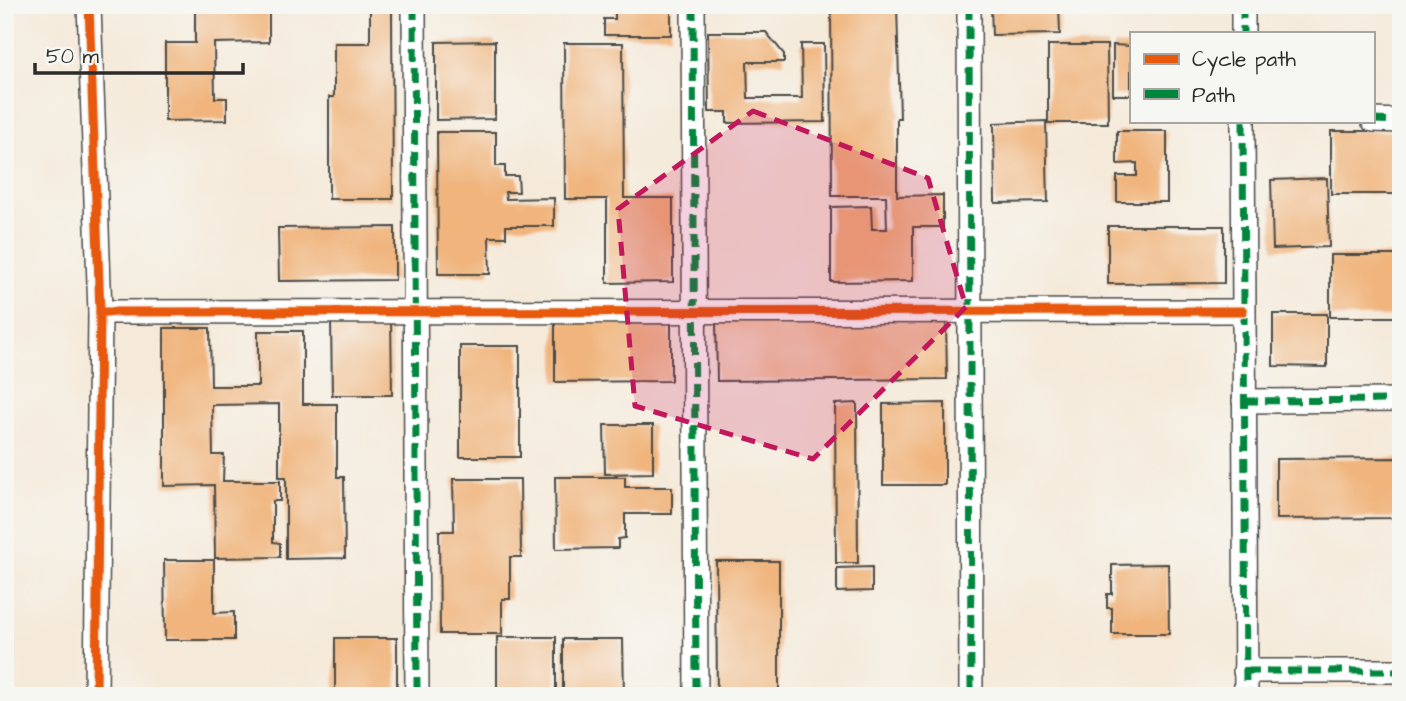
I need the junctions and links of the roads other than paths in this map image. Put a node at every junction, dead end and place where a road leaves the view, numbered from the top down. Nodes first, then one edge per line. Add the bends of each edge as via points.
1 (89, 5) edge
2 (414, 5) edge
3 (693, 5) edge
4 (969, 5) edge
5 (1243, 5) edge
6 (1243, 32) edge
7 (1374, 120) edge
8 (1401, 121) edge
9 (1243, 122) edge
10 (415, 311) junction
11 (694, 311) junction
12 (970, 311) junction
13 (1243, 311) junction
14 (100, 312) junction
15 (1401, 400) edge
16 (1244, 401) junction
17 (1245, 671) junction
18 (1401, 671) edge
19 (96, 696) edge
20 (417, 696) edge
21 (696, 696) edge
22 (971, 696) edge
23 (1246, 696) edge

1 - 14 street
2 - 10 street
3 - 11 street
4 - 12 street
5 - 6 street
7 - 8 street
9 - 13 street
10 - 11 street
10 - 14 street
10 - 20 street
11 - 12 street
11 - 21 street
12 - 13 street
12 - 22 street
13 - 16 street
14 - 19 street
15 - 16 street
16 - 17 street
17 - 18 street
17 - 23 street

